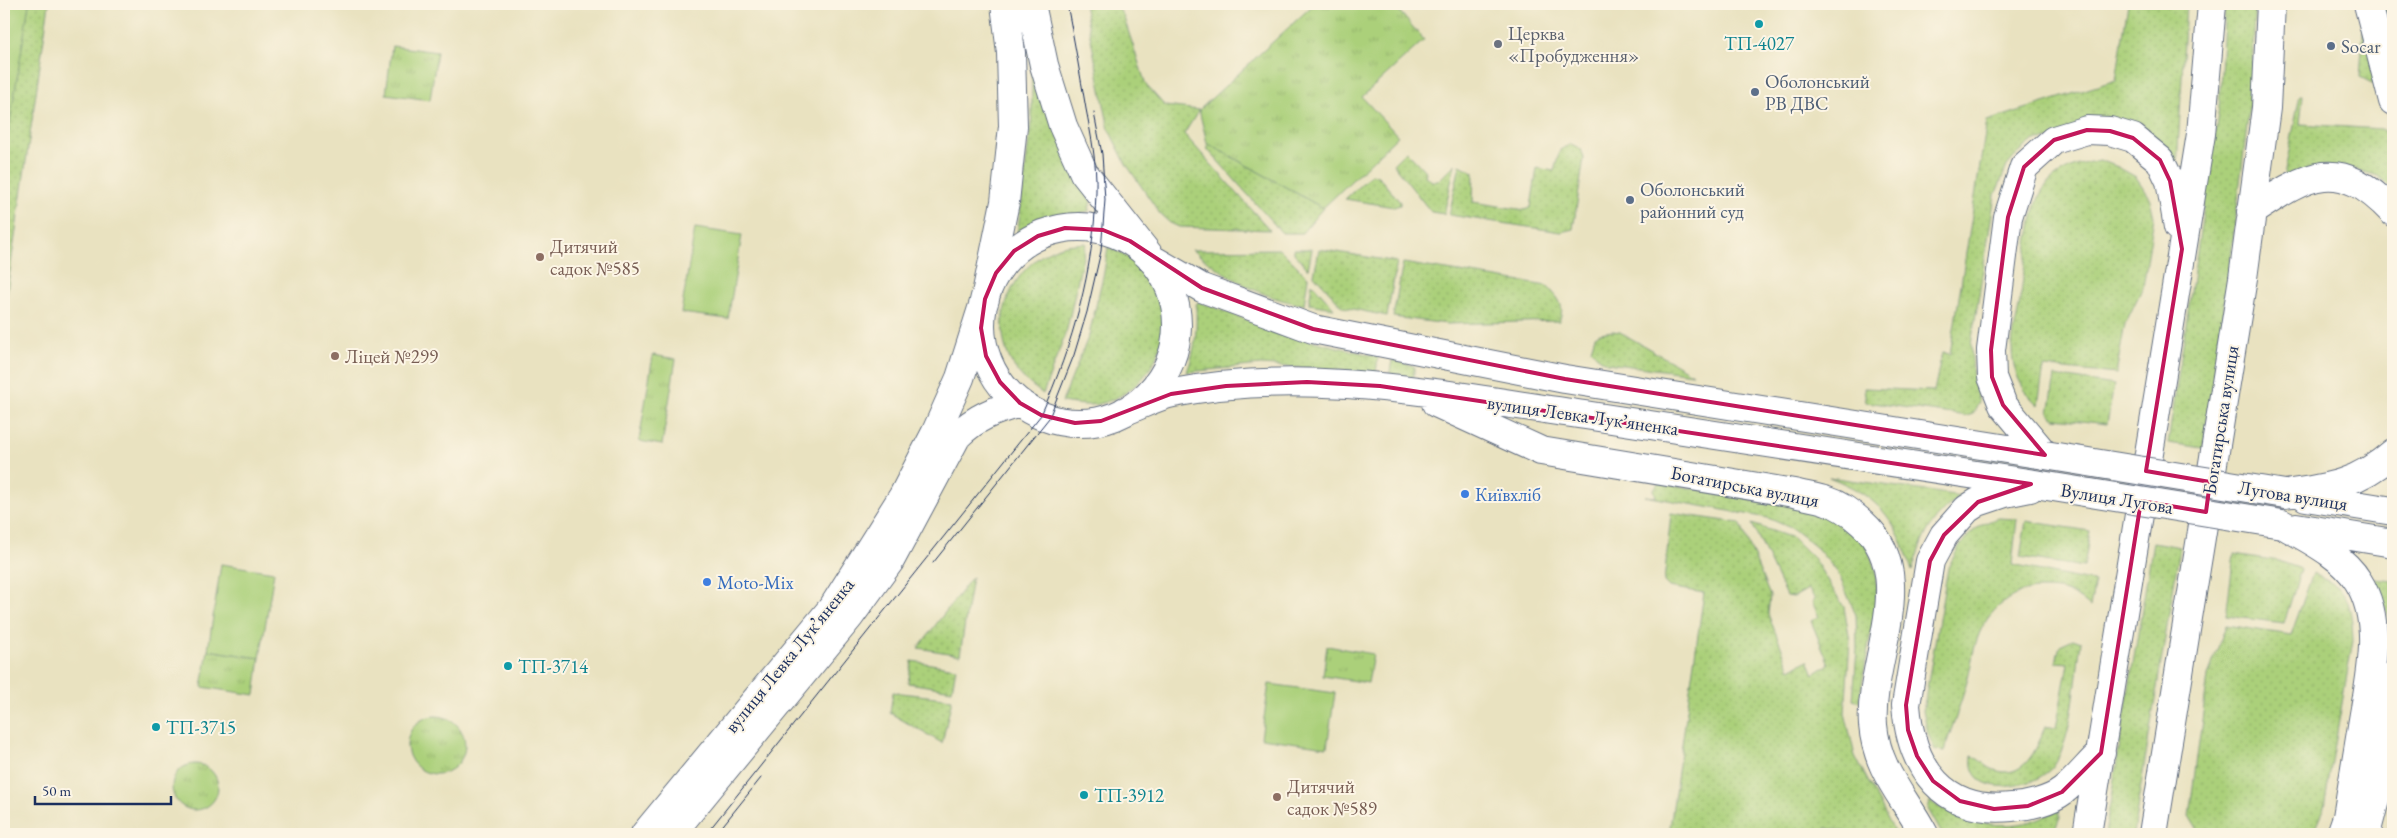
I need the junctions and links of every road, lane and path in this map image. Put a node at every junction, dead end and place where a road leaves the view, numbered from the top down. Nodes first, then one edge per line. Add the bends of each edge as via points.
1 (1005, 4) edge
2 (1032, 4) edge
3 (2212, 4) edge
4 (2272, 4) edge
5 (2368, 4) edge
6 (2393, 101) edge
7 (2252, 212) junction
8 (2393, 212) edge
9 (2182, 249) junction
10 (1152, 259) junction
11 (984, 299) junction
12 (1408, 390) junction
13 (1020, 403) junction
14 (1125, 412) junction
15 (2393, 453) edge
16 (2045, 455) junction
17 (2041, 485) junction
18 (2285, 494) junction
19 (2393, 511) edge
20 (2282, 524) junction
21 (2393, 543) edge
22 (2393, 676) edge
23 (2101, 753) junction
24 (2164, 770) junction
25 (645, 834) edge
26 (671, 834) edge
27 (1924, 834) edge
28 (2070, 834) edge
29 (2087, 834) edge
30 (2153, 834) edge
31 (2175, 834) edge
32 (2342, 834) edge
33 (2366, 834) edge

1 - 11 main road via 1011,53 1013,126 1005,202
2 - 10 main road via 1044,65 1060,118 1084,173
3 - 9 main road via 2201,134
4 - 7 main road, Богатирська вулиця via 2266,108
5 - 6 main road
7 - 8 main road via 2299,182 2328,175 2356,180
7 - 24 main road, Богатирська вулиця
9 - 16 main road via 2170,181 2160,160 2134,138 2110,131 2087,130 2054,140 2024,167 2008,218 1991,350 1992,377 2003,405
9 - 23 main road
10 - 11 main road via 1130,241 1103,230 1065,228 1038,236 1014,251 996,273
10 - 14 main road via 1169,284 1177,312 1176,342 1167,370 1149,394
10 - 16 main road, вулиця Левка Лукʼяненка via 1202,288 1313,328 1565,379
11 - 13 main road, вулиця Левка Лукʼяненка via 981,328 986,356 1000,382
11 - 25 main road, вулиця Левка Лукʼяненка via 960,378 935,434 903,496 863,561 833,607
12 - 14 main road, вулиця Левка Лукʼяненка via 1307,382 1226,386 1171,394
12 - 17 main road, вулиця Левка Лукʼяненка
12 - 27 main road, Богатирська вулиця via 1541,451 1828,501 1852,514 1881,544 1891,583 1873,702 1878,754 1889,780
13 - 14 main road, вулиця Левка Лукʼяненка via 1049,418 1075,423 1101,421
13 - 26 main road, вулиця Левка Лукʼяненка via 990,412 971,423 958,436 890,561 850,616
15 - 18 main road via 2372,471 2341,483
16 - 18 main road, Лугова вулиця, bridge
17 - 20 main road, Вулиця Лугова, bridge
17 - 23 main road via 1978,502 1944,536 1930,561 1906,705 1908,730 1917,756 1933,781 1960,801 1977,807 2028,806 2062,792
18 - 19 main road, Лугова вулиця
20 - 21 main road, Лугова вулиця
20 - 32 main road via 2338,559 2358,580 2368,600 2373,633 2372,666
22 - 33 main road via 2375,800
23 - 28 main road
23 - 29 main road
24 - 30 main road, Богатирська вулиця
24 - 31 main road via 2167,815

